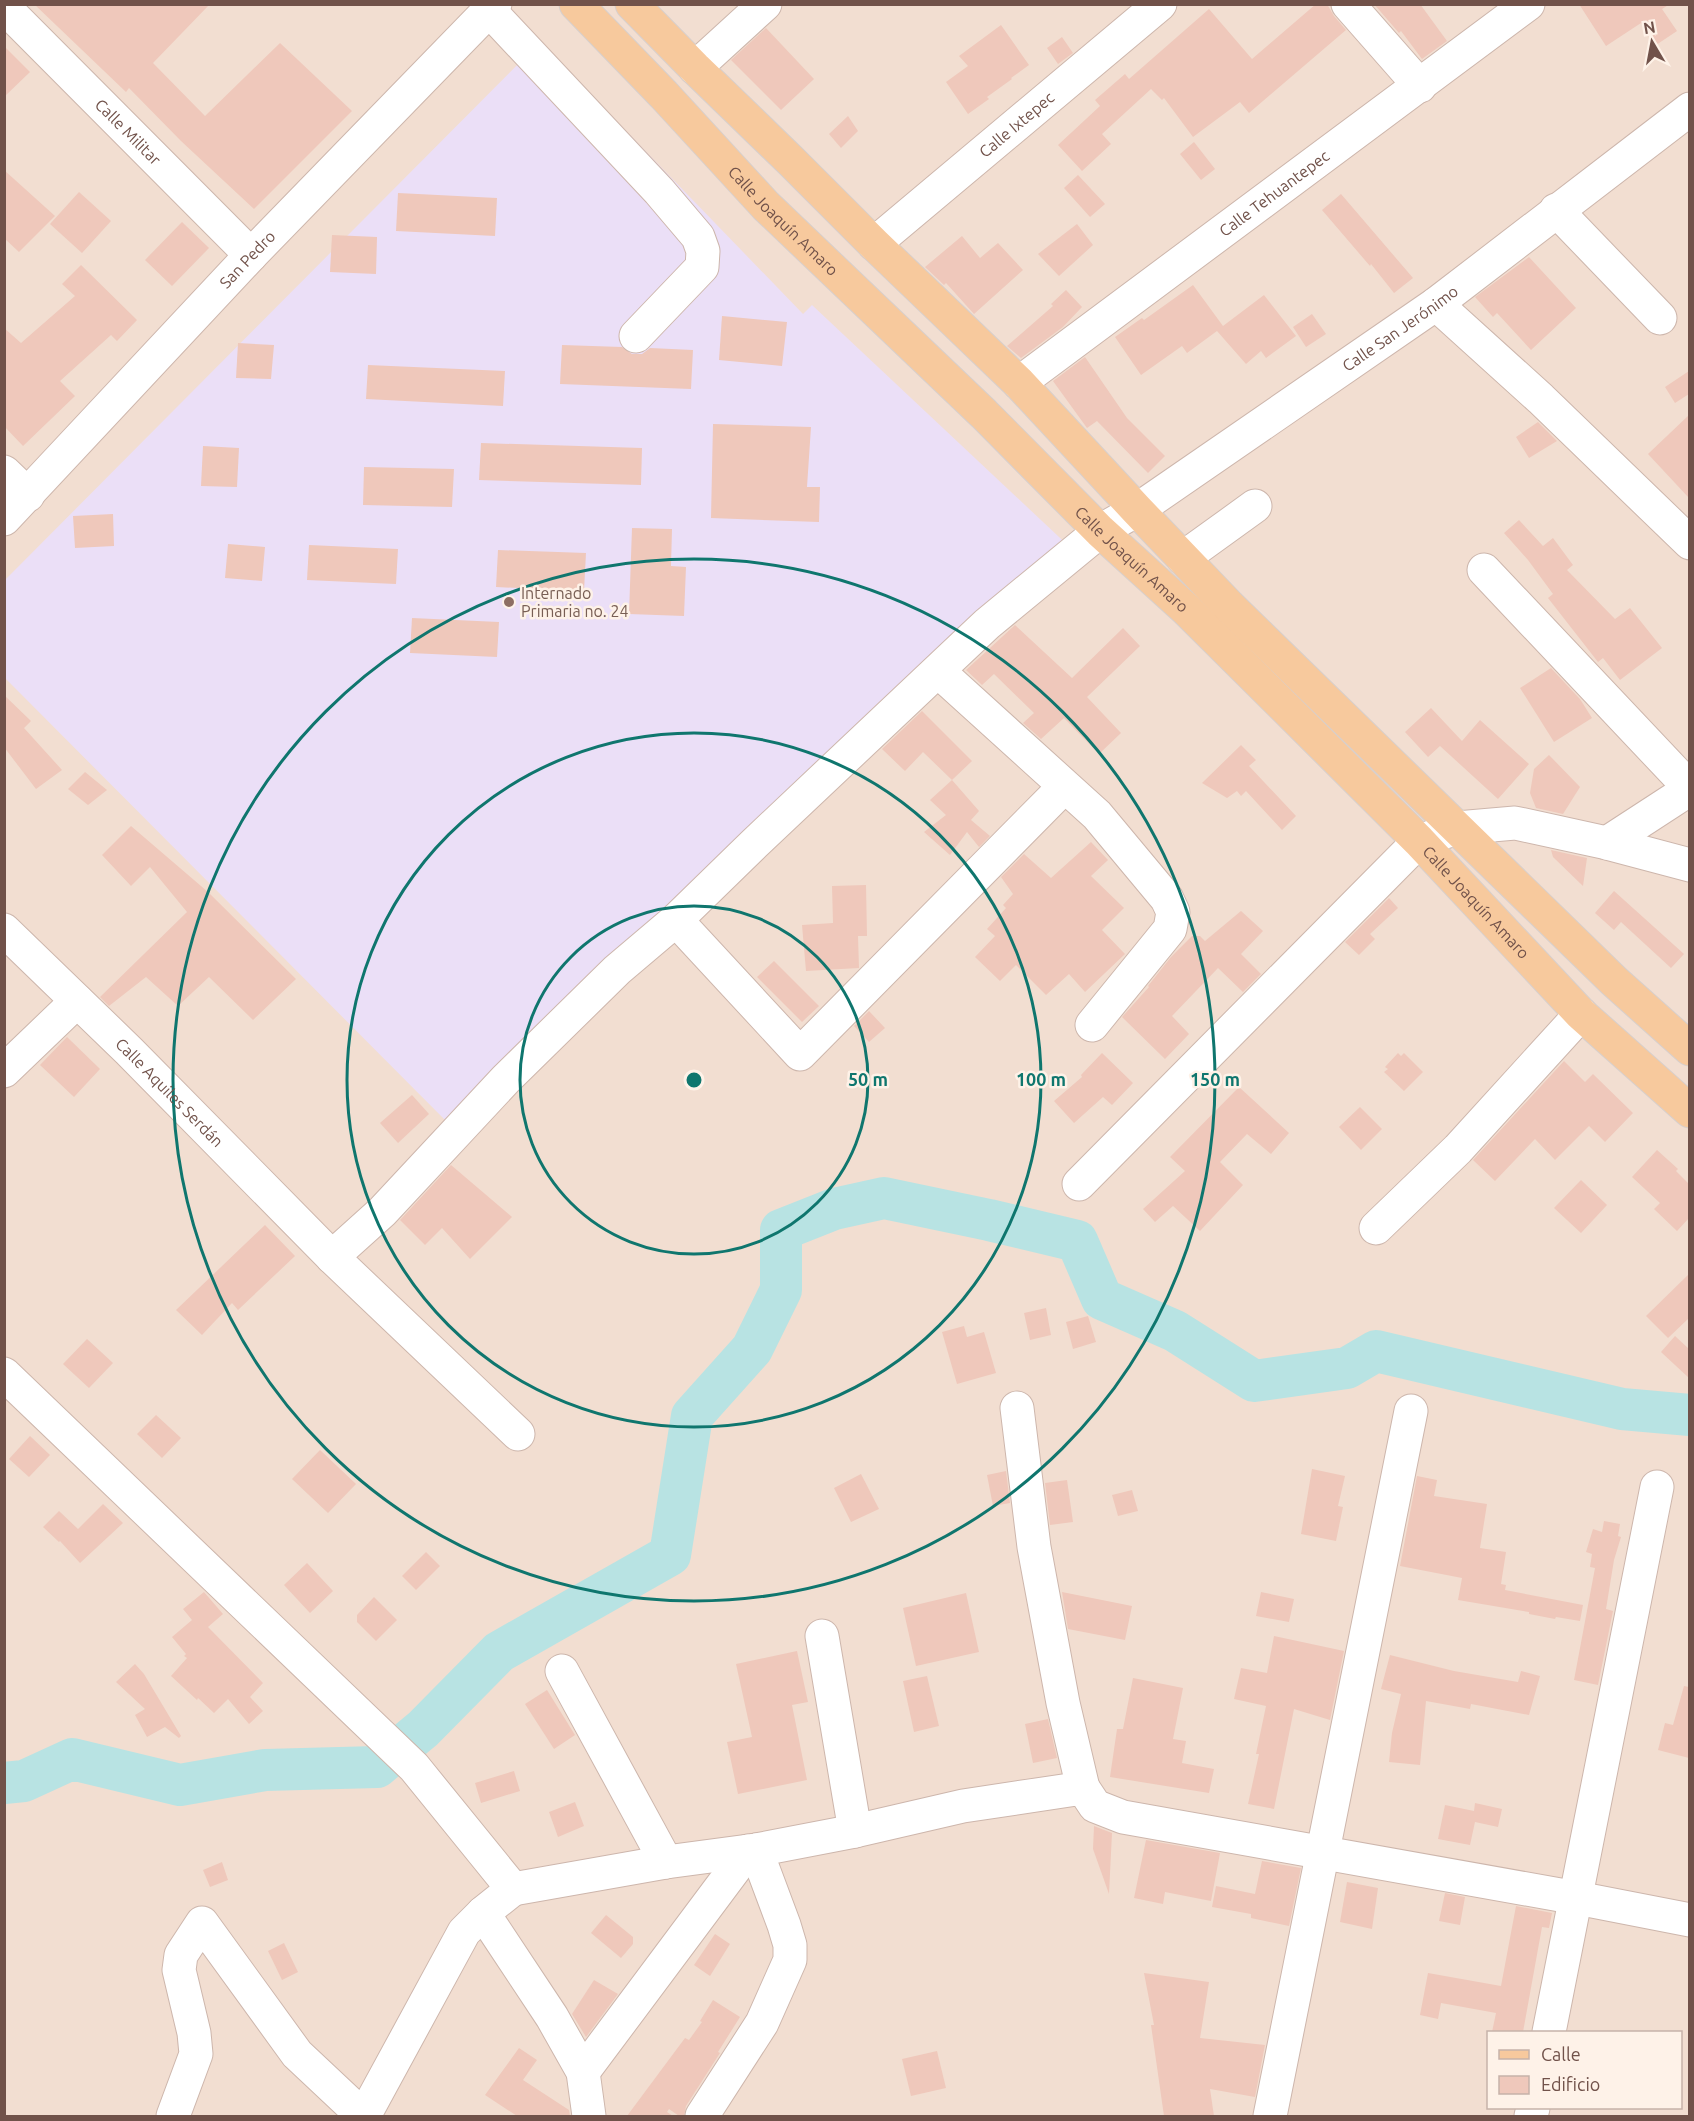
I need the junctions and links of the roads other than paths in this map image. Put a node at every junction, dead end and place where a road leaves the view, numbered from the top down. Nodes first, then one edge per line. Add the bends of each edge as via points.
1 (576, 4) edge
2 (632, 4) edge
3 (765, 4) edge
4 (1160, 4) edge
5 (1348, 4) edge
6 (1528, 4) edge
7 (4, 7) edge
8 (492, 7) edge
9 (695, 68) junction
10 (1420, 86) junction
11 (1689, 109) edge
12 (1556, 210) junction
13 (874, 244) junction
14 (251, 255) junction
15 (1436, 304) junction
16 (1660, 318) dead end
17 (636, 336) dead end
18 (1019, 382) junction
19 (4, 472) edge
20 (28, 495) junction
21 (1255, 506) dead end
22 (1137, 510) junction
23 (4, 519) edge
24 (1100, 531) junction
25 (1689, 543) edge
26 (1183, 558) junction
27 (1484, 570) dead end
28 (938, 671) junction
29 (1064, 787) junction
30 (1689, 789) edge
31 (1456, 828) junction
32 (1419, 841) junction
33 (1607, 843) junction
34 (1689, 865) edge
35 (676, 920) junction
36 (4, 930) edge
37 (77, 1001) junction
38 (1581, 1014) junction
39 (1092, 1025) dead end
40 (1689, 1049) edge
41 (4, 1071) edge
42 (1689, 1111) edge
43 (1079, 1184) dead end
44 (1376, 1228) dead end
45 (332, 1257) junction
46 (10, 1389) edge
47 (1017, 1408) dead end
48 (1411, 1411) dead end
49 (518, 1434) dead end
50 (1657, 1487) dead end
51 (822, 1636) dead end
52 (562, 1671) dead end
53 (1083, 1788) junction
54 (855, 1831) junction
55 (752, 1850) junction
56 (1323, 1853) junction
57 (666, 1863) junction
58 (513, 1889) junction
59 (1577, 1898) junction
60 (483, 1913) junction
61 (1689, 1920) edge
62 (1549, 2031) edge
63 (583, 2072) junction
64 (173, 2116) edge
65 (364, 2116) edge
66 (589, 2116) edge
67 (702, 2116) edge
68 (1270, 2116) edge

1 - 24 main road, Calle Joaquín Amaro via 766,206
2 - 9 main road, Calle Joaquín Amaro
3 - 9 street
4 - 13 street, Calle Ixtepec
5 - 10 street
6 - 10 street, Calle Tehuantepec
7 - 14 street, Calle Militar
8 - 14 street, San Pedro
8 - 17 street via 698,237 703,251 702,267
9 - 13 main road, Calle Joaquín Amaro
10 - 18 street, Calle Tehuantepec
11 - 12 street, Calle San Jerónimo
12 - 15 street, Calle San Jerónimo
12 - 16 street
13 - 18 main road, Calle Joaquín Amaro
14 - 20 street, San Pedro
15 - 22 street, Calle San Jerónimo
15 - 25 street via 1541,399
18 - 22 main road, Calle Joaquín Amaro
19 - 20 street
20 - 23 street, San Pedro
21 - 26 street
22 - 24 street, Calle San Jerónimo
22 - 26 main road, Calle Joaquín Amaro
24 - 28 street, Calle San Jerónimo via 987,624
24 - 32 main road, Calle Joaquín Amaro via 1187,610
26 - 31 main road, Calle Joaquín Amaro
27 - 30 street
28 - 29 street
28 - 35 street, Calle San Jerónimo
29 - 35 street via 800,1054
29 - 39 street via 1097,815 1167,899 1173,912 1170,929
30 - 33 street
31 - 32 street
31 - 33 street via 1515,823
31 - 40 main road, Calle Joaquín Amaro
32 - 38 main road, Calle Joaquín Amaro
32 - 43 street
33 - 34 street
35 - 45 street, Calle San Jerónimo via 617,970 506,1079 381,1212
36 - 37 street, Calle Aquiles Serdán
37 - 41 street
37 - 45 street, Calle Aquiles Serdán
38 - 42 main road, Calle Joaquín Amaro
38 - 44 street via 1458,1149
45 - 49 street, Calle Aquiles Serdán
46 - 58 street via 414,1767
47 - 53 street via 1034,1547 1062,1703
48 - 56 street
50 - 59 street
51 - 54 street
52 - 57 street
53 - 54 street via 963,1806
53 - 56 street via 1095,1806 1123,1816
54 - 55 street
55 - 57 street
55 - 63 street
55 - 67 street via 784,1925 790,1960 762,2022
56 - 59 street
56 - 68 street
57 - 58 street
58 - 60 street
59 - 61 street
59 - 62 street
60 - 63 street
60 - 65 street via 465,1932
63 - 66 street
64 - 65 street via 196,2055 179,1970 181,1955 202,1923 297,2054

